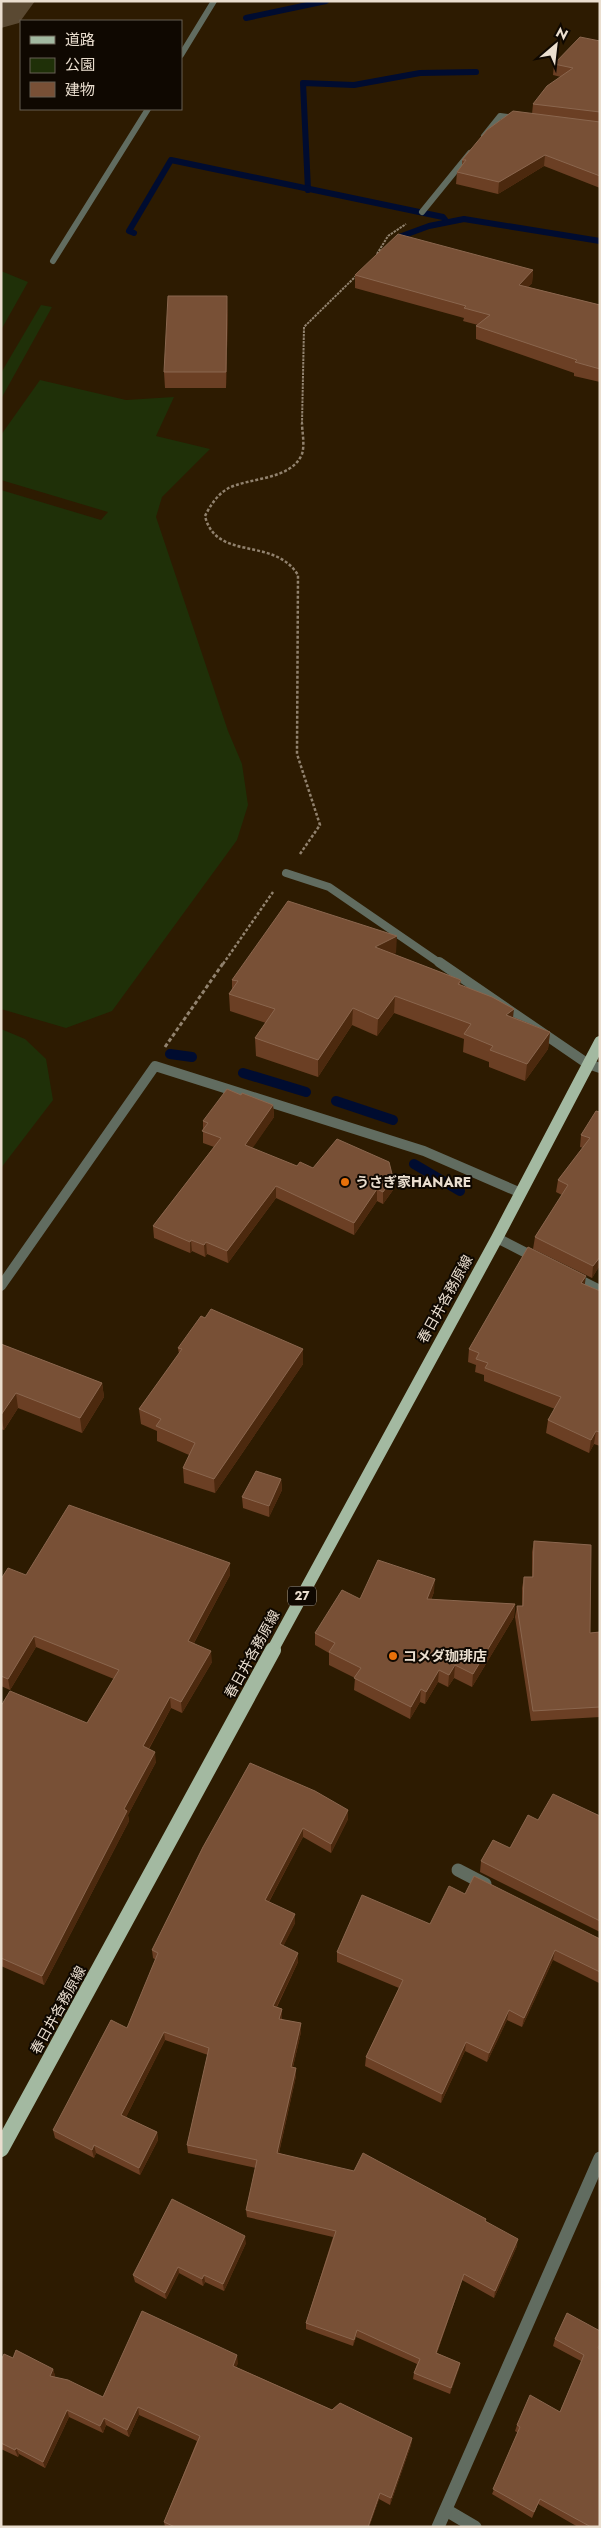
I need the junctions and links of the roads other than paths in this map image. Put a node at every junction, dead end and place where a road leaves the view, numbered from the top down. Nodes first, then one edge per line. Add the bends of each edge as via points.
1 (214, 1) edge
2 (182, 52) edge
3 (147, 110) edge
4 (527, 119) edge
5 (422, 212) road end
6 (53, 261) dead end
7 (286, 874) road end
8 (600, 1042) edge
9 (594, 1066) edge
10 (521, 1193) junction
11 (497, 1238) junction
12 (548, 1264) edge
13 (566, 1272) edge
14 (1, 1286) edge
15 (600, 1290) edge
16 (458, 1870) dead end
17 (493, 1888) edge
18 (1, 2149) edge
19 (600, 2158) edge
20 (446, 2510) junction
21 (438, 2527) edge
22 (475, 2527) edge

1 - 2 street
3 - 6 street
4 - 5 street via 500,116
7 - 9 street via 329,887
8 - 9 main road, 春日井各務原線 / 27
9 - 10 main road, 春日井各務原線 / 27
10 - 11 main road, 春日井各務原線 / 27
10 - 14 street via 424,1151 155,1066
11 - 12 street
11 - 18 main road, 春日井各務原線 / 27
13 - 15 street
16 - 17 street
19 - 20 street
20 - 21 street
20 - 22 street

